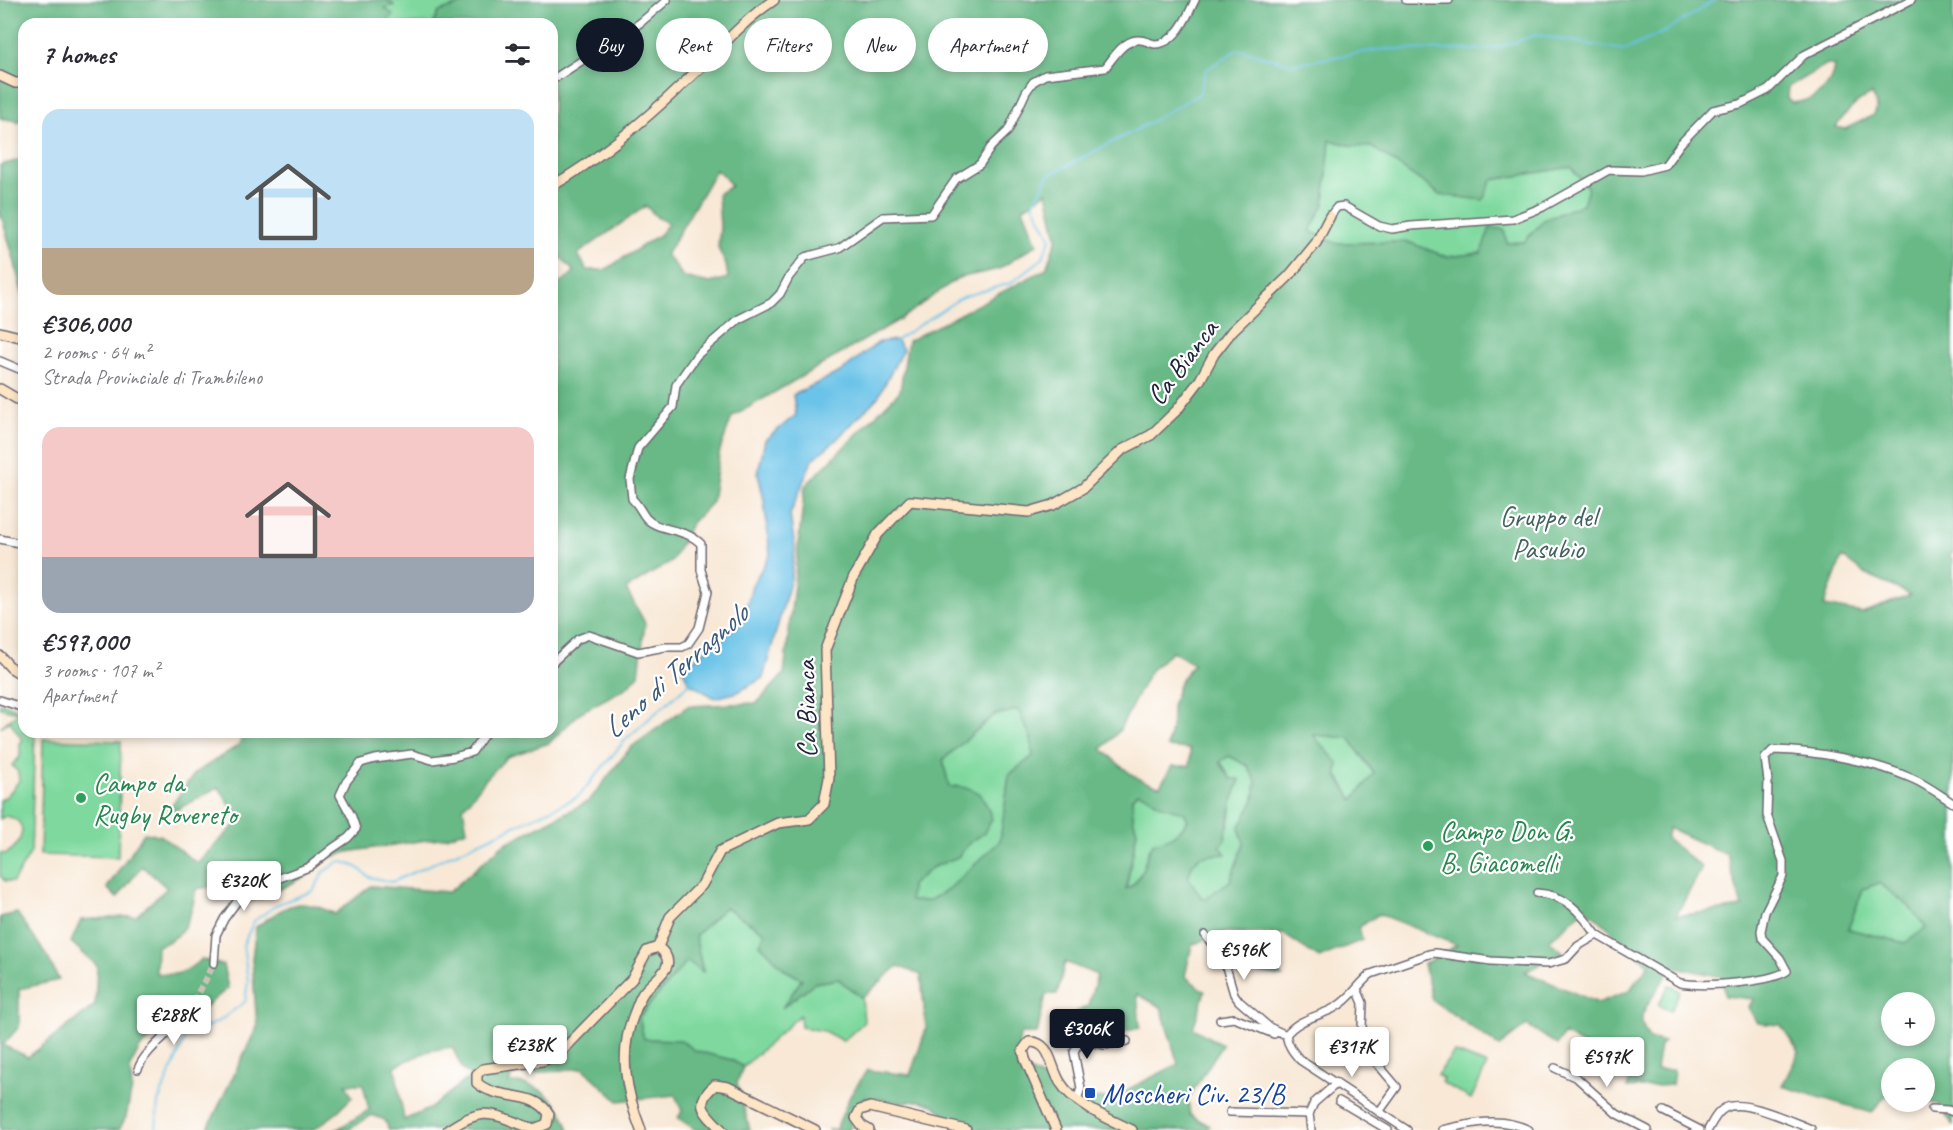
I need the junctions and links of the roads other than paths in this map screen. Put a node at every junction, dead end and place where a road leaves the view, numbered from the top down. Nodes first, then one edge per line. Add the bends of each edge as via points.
1 (667, 0) edge
2 (774, 0) edge
3 (1195, 0) edge
4 (1406, 0) edge
5 (1449, 0) edge
6 (1911, 0) edge
7 (0, 76) edge
8 (558, 76) edge
9 (18, 83) edge
10 (558, 182) edge
11 (1330, 216) joint
12 (0, 332) edge
13 (18, 336) edge
14 (0, 361) edge
15 (18, 368) edge
16 (0, 389) edge
17 (18, 400) edge
18 (0, 538) edge
19 (18, 542) edge
20 (0, 656) edge
21 (558, 657) edge
22 (18, 672) edge
23 (0, 700) edge
24 (18, 706) edge
25 (482, 738) edge
26 (1953, 803) edge
27 (1537, 893) dead end
28 (1205, 935) dead end
29 (1597, 935) junction
30 (658, 946) junction
31 (214, 963) tunnel mouth
32 (1357, 989) junction
33 (189, 1011) tunnel mouth
34 (1220, 1020) dead end
35 (1284, 1034) junction
36 (1127, 1041) dead end
37 (1555, 1068) dead end
38 (138, 1069) dead end
39 (1337, 1083) junction
40 (1077, 1100) junction
41 (1339, 1101) dead end
42 (1935, 1109) edge
43 (1663, 1111) dead end
44 (1230, 1112) dead end
45 (1379, 1112) junction
46 (1953, 1112) edge
47 (1309, 1114) junction
48 (1811, 1129) edge
49 (448, 1130) edge
50 (641, 1130) edge
51 (722, 1130) edge
52 (815, 1130) edge
53 (869, 1130) edge
54 (966, 1130) edge
55 (1056, 1130) edge
56 (1132, 1130) edge
57 (1311, 1130) edge
58 (1388, 1130) edge
59 (1407, 1130) edge
60 (1442, 1130) edge
61 (1529, 1130) edge
62 (1648, 1130) edge
63 (1700, 1130) edge
64 (1708, 1130) edge

1 - 8 street
2 - 10 street via 755,13 685,82 604,153
3 - 21 street via 1171,38 1157,44 1136,40 1124,46 1105,68 1045,75 1033,82 1008,131 980,164 956,179 931,215 883,217 839,248 805,257 771,303 739,319 697,355 676,385 673,407 638,448 630,479 632,499 646,519 682,531 701,544 708,592 699,628 682,647 638,652 589,635 578,639
4 - 5 street
6 - 11 street, Ca Bianca via 1804,55 1768,90 1740,104 1713,110 1665,165 1641,171 1609,170 1513,219 1392,230 1344,206 1337,207
7 - 9 street
11 - 30 street, Ca Bianca via 1316,243 1289,276 1232,331 1177,410 1151,435 1122,450 1083,488 1053,505 1029,512 910,501 878,534 854,576 825,650 829,778 824,804 809,819 778,823 720,851 702,885 670,917
12 - 13 street
14 - 15 street
16 - 17 street
18 - 19 street
20 - 22 street
23 - 24 street
25 - 31 street via 472,752 454,757 432,760 412,754 361,763 340,795 356,830 309,867 261,885 238,900 216,936
26 - 29 street via 1915,779 1882,768 1773,750 1765,758 1767,815 1783,861 1783,876 1764,912 1761,931 1787,971 1757,980 1696,986 1680,983
27 - 29 street via 1560,897
28 - 35 street via 1224,960 1239,1001 1269,1027
29 - 32 street via 1566,959 1548,964 1430,954 1371,974
30 - 49 street via 647,951 632,979 559,1054 543,1061 483,1069 477,1074 477,1083 482,1088 543,1105 549,1114 547,1124 534,1129 495,1114 480,1113
30 - 50 street via 666,953 668,962 664,972 643,994 625,1047 624,1071
32 - 35 street via 1336,1008 1292,1026
32 - 45 street via 1363,1003 1362,1028 1375,1050 1375,1061 1397,1087
33 - 38 street via 142,1057
34 - 35 street via 1234,1018 1274,1034
35 - 39 street via 1300,1060
36 - 40 street via 1077,1046 1074,1052 1081,1088
37 - 62 street via 1577,1078 1617,1114
39 - 45 street
39 - 47 street via 1314,1103
40 - 55 street via 1059,1081 1045,1047 1029,1042 1023,1050 1024,1059
40 - 56 street
41 - 58 street
42 - 46 street
43 - 63 street
44 - 47 street
45 - 59 street
47 - 57 street
48 - 64 street via 1734,1105 1720,1112
51 - 52 street via 701,1104 704,1094 715,1085 728,1087
53 - 54 street via 856,1118 860,1110 870,1107
60 - 61 street via 1492,1121

